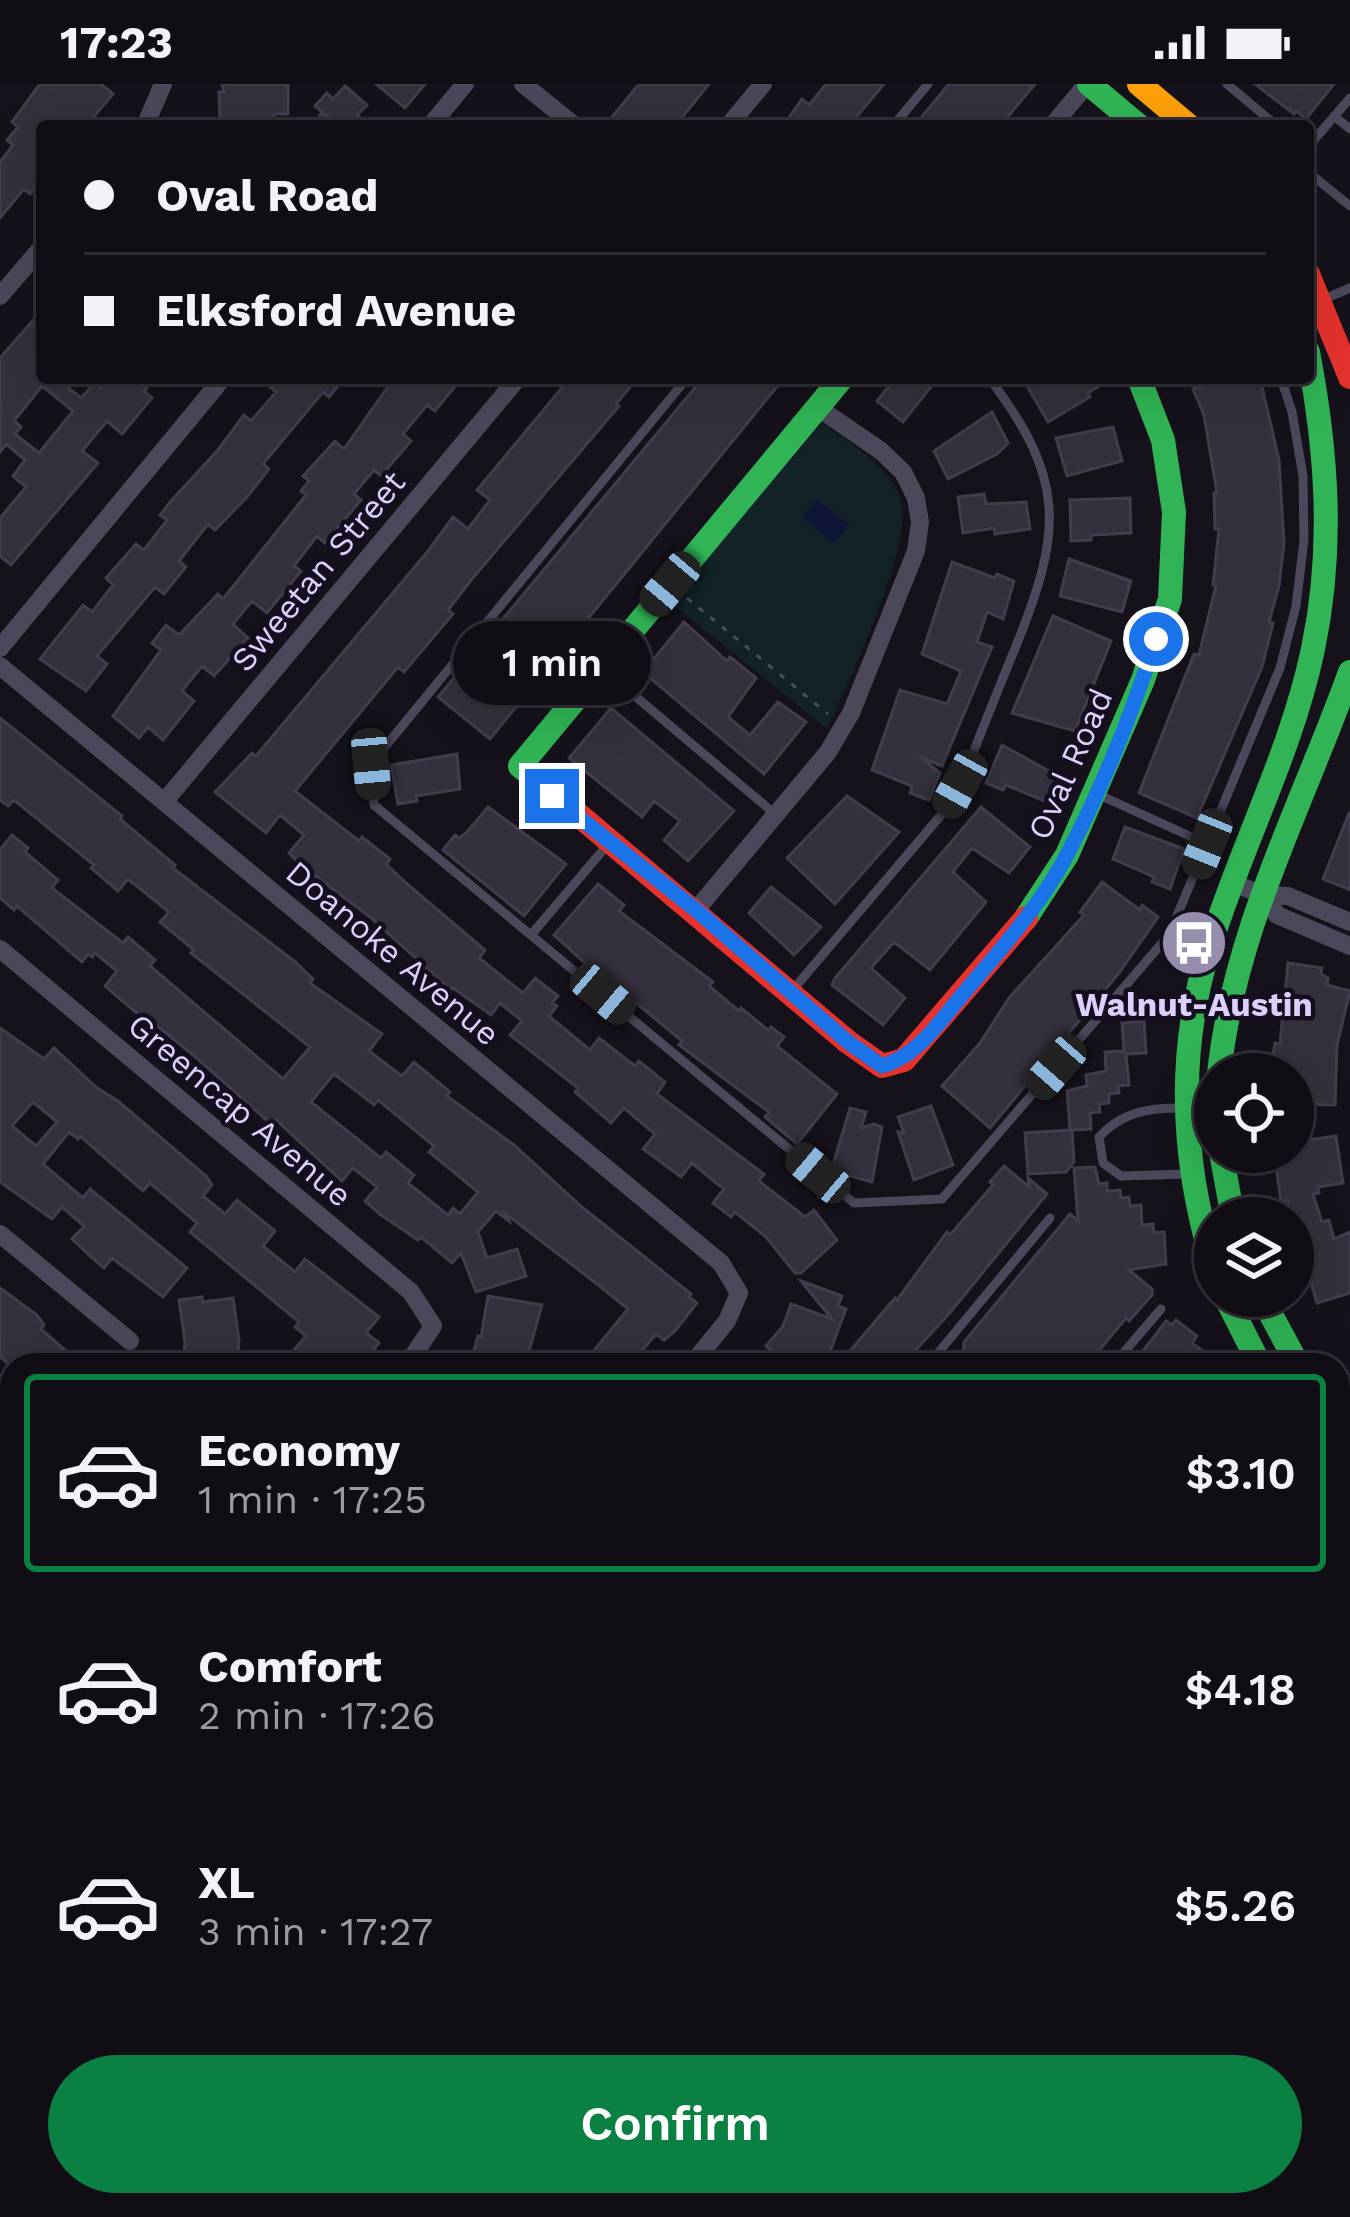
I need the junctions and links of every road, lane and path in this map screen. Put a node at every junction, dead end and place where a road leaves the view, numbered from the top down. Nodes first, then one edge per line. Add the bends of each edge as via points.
1 (465, 84) edge
2 (524, 84) edge
3 (763, 84) edge
4 (928, 84) edge
5 (1088, 84) edge
6 (1139, 84) edge
7 (1227, 84) edge
8 (164, 85) edge
9 (1350, 98) edge
10 (1334, 116) junction
11 (148, 120) edge
12 (435, 120) edge
13 (568, 120) edge
14 (733, 120) edge
15 (898, 120) edge
16 (1057, 120) edge
17 (1132, 120) edge
18 (1182, 120) edge
19 (1270, 120) edge
20 (1350, 129) edge
21 (1314, 140) edge
22 (1314, 177) edge
23 (1350, 206) edge
24 (36, 254) edge
25 (1314, 285) edge
26 (1350, 288) edge
27 (0, 296) edge
28 (1322, 300) junction
29 (1314, 370) edge
30 (1350, 377) edge
31 (218, 384) edge
32 (513, 384) edge
33 (682, 384) edge
34 (837, 384) edge
35 (993, 384) edge
36 (1140, 384) edge
37 (1283, 384) edge
38 (818, 407) junction
39 (670, 584) junction
40 (1343, 587) edge
41 (0, 648) edge
42 (0, 666) edge
43 (600, 667) junction
44 (1350, 672) edge
45 (843, 726) junction
46 (1094, 794) junction
47 (164, 802) junction
48 (776, 815) junction
49 (610, 842) junction
50 (1207, 844) junction
51 (1232, 883) junction
52 (1263, 896) junction
53 (696, 910) junction
54 (1350, 922) edge
55 (531, 935) junction
56 (1350, 946) edge
57 (0, 949) edge
58 (791, 992) junction
59 (1222, 1053) edge
60 (1186, 1107) junction
61 (1191, 1173) junction
62 (1197, 1197) edge
63 (1050, 1218) dead end
64 (0, 1234) edge
65 (1161, 1309) dead end
66 (1236, 1317) edge
67 (1272, 1317) edge
68 (130, 1341) dead end
69 (940, 1351) joint
70 (414, 1353) edge
71 (701, 1353) edge
72 (942, 1353) edge
73 (1123, 1353) edge
74 (1254, 1353) edge
75 (1292, 1353) edge

1 - 12 street
2 - 13 street
3 - 14 street
4 - 15 lane
5 - 16 street
5 - 17 main road
6 - 18 main road
7 - 19 lane
8 - 11 street
9 - 10 lane
10 - 20 lane
10 - 21 lane
22 - 23 lane
24 - 27 street
25 - 28 main road
26 - 28 lane
28 - 30 main road
29 - 40 main road via 1335,461
31 - 41 street
32 - 47 street, Sweetan Street
33 - 55 lane via 371,764 374,805
34 - 38 main road
35 - 58 lane via 1033,443 1051,516 1047,560 947,808
36 - 46 main road, Oval Road via 1162,440 1174,512 1169,598
37 - 50 lane via 1303,476 1296,606 1280,668
38 - 39 main road
38 - 45 street via 903,472 920,522 916,551
39 - 43 main road
39 - 45 path
40 - 51 main road
42 - 47 street, Doanoke Avenue
43 - 48 lane
43 - 49 main road via 520,766
44 - 52 main road
45 - 48 street
46 - 50 lane
46 - 58 main road, Oval Road via 1026,918 904,1060 882,1066
47 - 71 street, Doanoke Avenue via 721,1263 739,1293
48 - 53 street
49 - 53 main road
49 - 55 lane
50 - 55 lane via 1169,935 942,1199 854,1203
51 - 52 street
51 - 60 main road via 1196,997
52 - 54 street via 1288,896
52 - 56 street via 1277,915
52 - 59 main road via 1231,989
53 - 58 main road
57 - 70 street, Greencap Avenue via 411,1292 433,1326
60 - 61 main road
60 - 61 lane via 1147,1108 1100,1137 1103,1162 1120,1176
61 - 62 main road
63 - 69 lane
64 - 68 street
65 - 73 lane
66 - 74 main road
67 - 75 main road
69 - 72 lane

